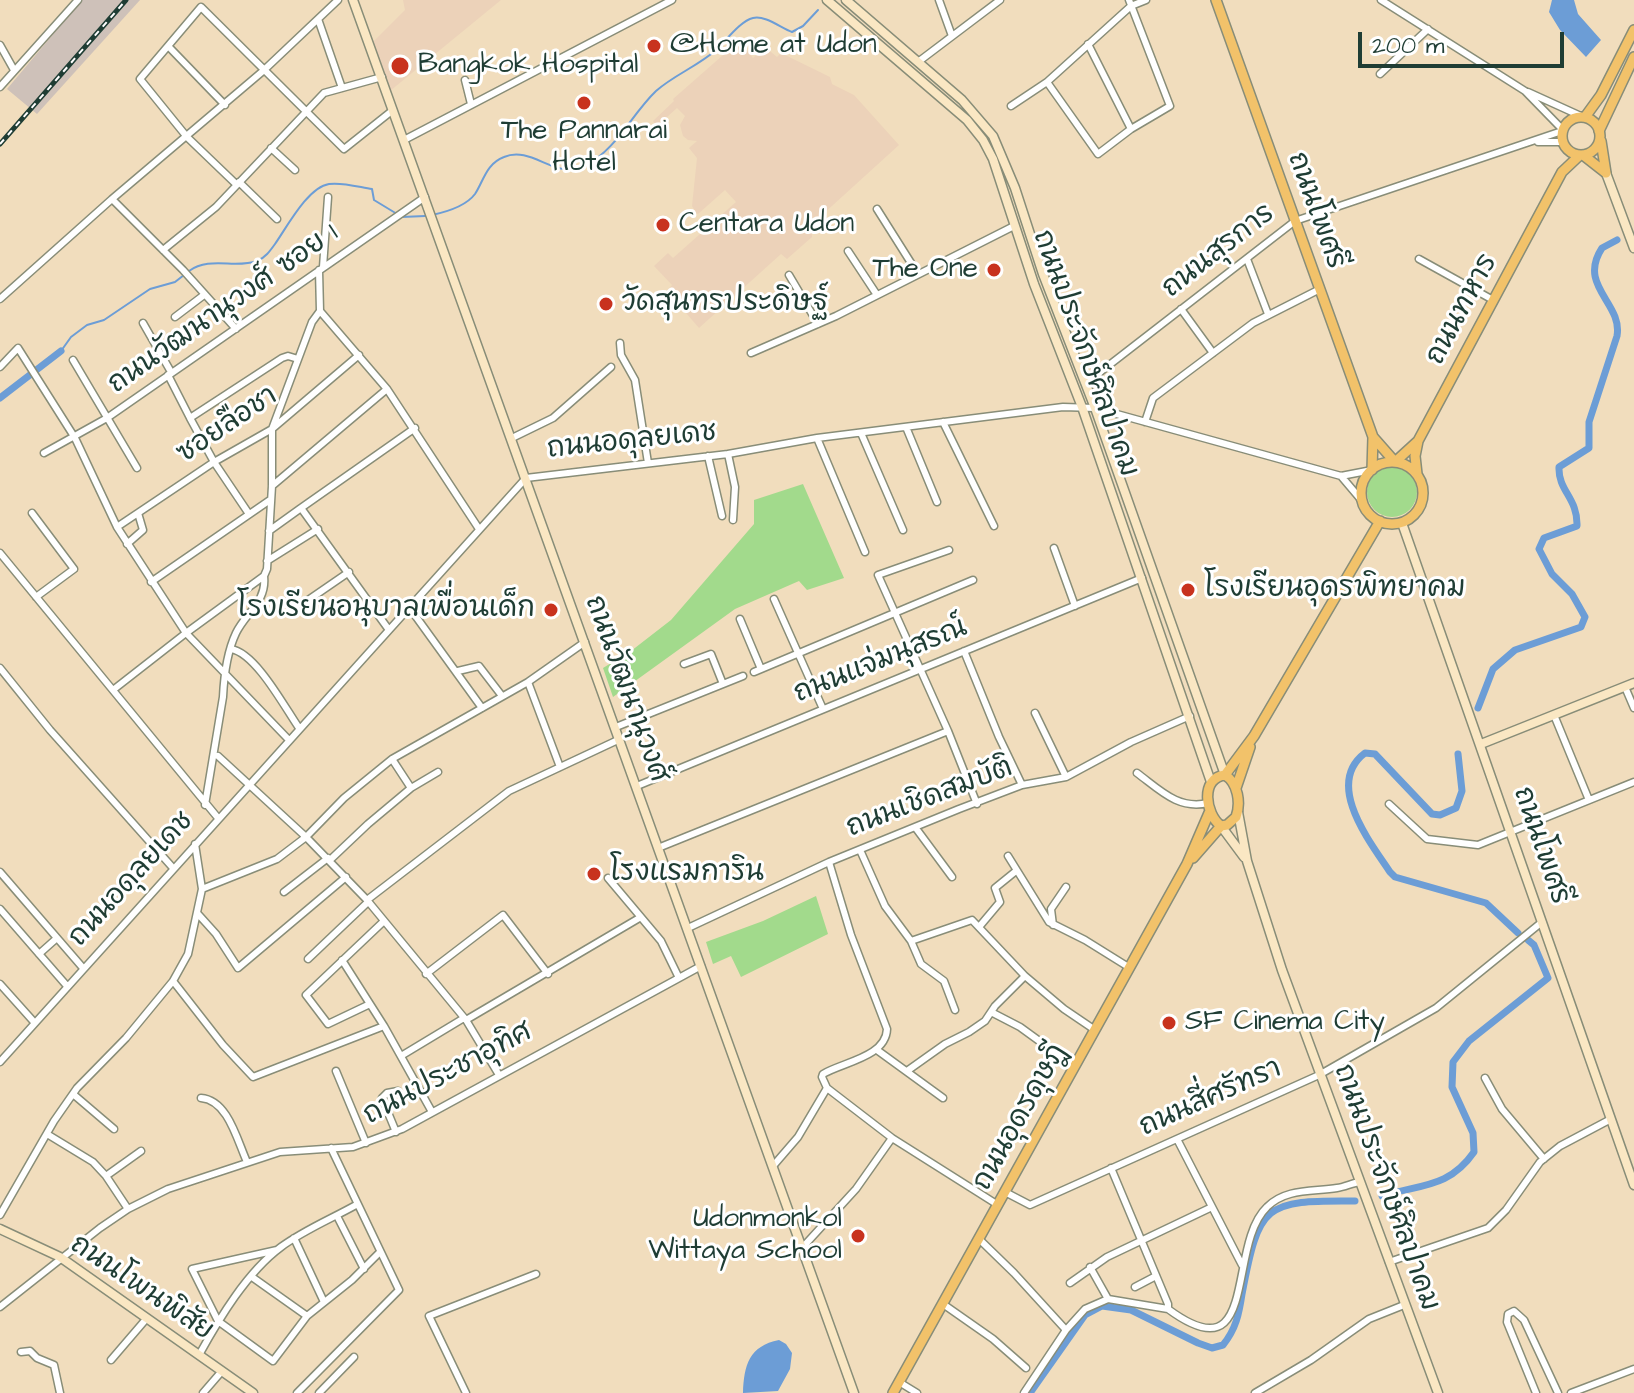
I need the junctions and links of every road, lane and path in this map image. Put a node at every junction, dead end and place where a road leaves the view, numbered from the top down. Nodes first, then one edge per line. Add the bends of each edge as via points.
1 (78, 0) edge
2 (338, 0) edge
3 (353, 0) edge
4 (672, 0) edge
5 (827, 0) edge
6 (939, 0) edge
7 (1000, 0) edge
8 (1146, 0) edge
9 (1216, 0) edge
10 (1381, 0) edge
11 (847, 1) edge
12 (1130, 3) edge
13 (839, 10) junction
14 (318, 19) junction
15 (1428, 29) junction
16 (1634, 30) edge
17 (952, 36) junction
18 (1088, 44) junction
19 (0, 45) edge
20 (168, 46) junction
21 (1634, 57) edge
22 (918, 62) junction
23 (908, 69) junction
24 (14, 70) junction
25 (263, 71) junction
26 (1380, 74) dead end
27 (382, 77) junction
28 (465, 80) dead end
29 (1047, 82) junction
30 (0, 87) edge
31 (342, 88) junction
32 (1525, 91) junction
33 (471, 104) junction
34 (225, 105) junction
35 (1011, 106) dead end
36 (393, 110) junction
37 (305, 112) junction
38 (1584, 117) junction
39 (1131, 129) junction
40 (1562, 130) junction
41 (1600, 134) junction
42 (187, 137) junction
43 (404, 140) junction
44 (1533, 143) junction
45 (1563, 143) junction
46 (271, 148) junction
47 (1582, 155) junction
48 (295, 170) dead end
49 (1562, 172) junction
50 (1606, 173) junction
51 (238, 184) junction
52 (328, 197) dead end
53 (425, 197) junction
54 (112, 199) junction
55 (877, 209) dead end
56 (277, 219) dead end
57 (1025, 221) junction
58 (1295, 221) junction
59 (1014, 226) junction
60 (1634, 248) edge
61 (163, 250) junction
62 (848, 251) dead end
63 (1247, 259) junction
64 (1419, 259) dead end
65 (321, 269) junction
66 (918, 274) junction
67 (789, 275) dead end
68 (1320, 289) junction
69 (204, 295) junction
70 (877, 295) junction
71 (0, 299) edge
72 (1493, 300) junction
73 (1181, 309) junction
74 (320, 311) junction
75 (1268, 314) junction
76 (175, 317) dead end
77 (143, 323) dead end
78 (818, 324) junction
79 (236, 329) junction
80 (620, 343) dead end
81 (751, 353) dead end
82 (1213, 353) junction
83 (359, 355) junction
84 (298, 359) junction
85 (73, 360) dead end
86 (0, 367) edge
87 (611, 367) dead end
88 (170, 373) junction
89 (1086, 383) junction
90 (1075, 388) junction
91 (387, 389) junction
92 (1082, 407) junction
93 (1095, 408) junction
94 (107, 418) junction
95 (190, 418) junction
96 (943, 422) junction
97 (1145, 422) junction
98 (906, 427) junction
99 (415, 428) junction
100 (272, 429) junction
101 (861, 433) junction
102 (1373, 437) junction
103 (75, 438) junction
104 (512, 438) junction
105 (817, 438) junction
106 (1418, 441) junction
107 (44, 453) dead end
108 (728, 454) junction
109 (708, 456) junction
110 (214, 462) junction
111 (1395, 462) junction
112 (648, 463) junction
113 (137, 468) dead end
114 (1372, 470) junction
115 (1417, 474) junction
116 (1341, 476) junction
117 (526, 478) junction
118 (272, 486) junction
119 (270, 500) junction
120 (937, 502) dead end
121 (1363, 502) junction
122 (301, 508) junction
123 (32, 513) dead end
124 (138, 513) junction
125 (249, 514) junction
126 (722, 516) dead end
127 (733, 520) dead end
128 (1380, 521) junction
129 (1402, 523) junction
130 (994, 526) dead end
131 (117, 527) junction
132 (318, 529) junction
133 (479, 529) junction
134 (903, 530) dead end
135 (269, 531) junction
136 (127, 544) junction
137 (1054, 548) dead end
138 (949, 550) dead end
139 (865, 552) dead end
140 (0, 553) edge
141 (267, 561) junction
142 (1152, 570) junction
143 (349, 572) junction
144 (264, 576) junction
145 (1142, 578) junction
146 (973, 580) dead end
147 (151, 582) junction
148 (36, 597) junction
149 (774, 599) dead end
150 (301, 605) dead end
151 (1075, 606) junction
152 (409, 607) junction
153 (896, 612) junction
154 (740, 619) dead end
155 (389, 630) junction
156 (186, 633) junction
157 (585, 642) junction
158 (231, 649) junction
159 (964, 651) junction
160 (797, 654) junction
161 (684, 664) dead end
162 (0, 668) edge
163 (921, 669) junction
164 (458, 671) junction
165 (225, 674) junction
166 (743, 676) dead end
167 (528, 682) junction
168 (723, 684) junction
169 (1630, 685) edge
170 (113, 690) junction
171 (502, 696) junction
172 (482, 708) junction
173 (1634, 708) edge
174 (823, 709) junction
175 (1035, 713) dead end
176 (1202, 713) junction
177 (1554, 715) junction
178 (1190, 716) junction
179 (616, 727) junction
180 (299, 728) junction
181 (948, 731) junction
182 (1254, 736) junction
183 (620, 739) junction
184 (289, 740) junction
185 (1481, 744) junction
186 (218, 756) dead end
187 (392, 759) junction
188 (560, 767) junction
189 (438, 772) dead end
190 (1137, 773) dead end
191 (1225, 775) junction
192 (1066, 777) junction
193 (1211, 782) junction
194 (1634, 782) edge
195 (250, 783) junction
196 (1022, 785) junction
197 (637, 786) junction
198 (411, 788) junction
199 (1236, 788) junction
200 (1589, 800) junction
201 (977, 804) junction
202 (1389, 804) dead end
203 (205, 805) junction
204 (1208, 808) junction
205 (1238, 811) junction
206 (218, 818) junction
207 (1221, 826) junction
208 (915, 827) junction
209 (1512, 831) junction
210 (306, 837) junction
211 (195, 844) junction
212 (658, 848) junction
213 (860, 850) junction
214 (1008, 856) dead end
215 (329, 859) junction
216 (1247, 861) junction
217 (829, 862) junction
218 (1187, 864) junction
219 (173, 868) junction
220 (1016, 871) junction
221 (0, 873) edge
222 (346, 877) junction
223 (952, 877) dead end
224 (608, 878) dead end
225 (1066, 887) dead end
226 (202, 889) junction
227 (284, 892) dead end
228 (367, 901) junction
229 (0, 909) edge
230 (198, 914) junction
231 (641, 917) junction
232 (384, 921) junction
233 (1542, 922) junction
234 (1053, 925) junction
235 (979, 927) junction
236 (688, 928) junction
237 (57, 938) junction
238 (911, 941) junction
239 (39, 954) junction
240 (308, 959) dead end
241 (342, 960) junction
242 (701, 966) junction
243 (83, 968) junction
244 (1130, 968) junction
245 (426, 974) junction
246 (548, 974) junction
247 (1025, 976) junction
248 (679, 978) junction
249 (173, 981) junction
250 (0, 984) edge
251 (67, 986) junction
252 (370, 1004) junction
253 (955, 1010) dead end
254 (991, 1012) junction
255 (465, 1019) junction
256 (34, 1022) junction
257 (384, 1026) junction
258 (1095, 1030) junction
259 (877, 1050) junction
260 (401, 1056) junction
261 (0, 1062) edge
262 (1075, 1067) junction
263 (336, 1071) dead end
264 (907, 1071) junction
265 (499, 1075) junction
266 (1319, 1075) junction
267 (1485, 1078) dead end
268 (827, 1088) junction
269 (398, 1091) dead end
270 (73, 1094) junction
271 (201, 1098) dead end
272 (943, 1098) dead end
273 (432, 1112) junction
274 (1611, 1119) junction
275 (114, 1129) dead end
276 (396, 1132) junction
277 (47, 1134) junction
278 (892, 1138) junction
279 (1177, 1139) junction
280 (366, 1143) junction
281 (331, 1148) junction
282 (141, 1151) dead end
283 (1544, 1159) junction
284 (247, 1162) junction
285 (773, 1166) junction
286 (1111, 1168) junction
287 (106, 1176) junction
288 (1633, 1179) edge
289 (1360, 1182) junction
290 (1005, 1192) junction
291 (356, 1205) junction
292 (998, 1205) junction
293 (1212, 1207) junction
294 (128, 1209) junction
295 (0, 1215) edge
296 (337, 1216) junction
297 (0, 1229) edge
298 (294, 1238) junction
299 (979, 1239) junction
300 (1142, 1239) junction
301 (802, 1248) junction
302 (277, 1250) junction
303 (379, 1253) junction
304 (60, 1257) junction
305 (1389, 1262) junction
306 (1242, 1265) junction
307 (1090, 1267) junction
308 (364, 1269) junction
309 (536, 1274) dead end
310 (1156, 1276) junction
311 (252, 1277) junction
312 (1070, 1283) dead end
313 (1135, 1287) dead end
314 (1108, 1299) junction
315 (324, 1302) junction
316 (943, 1304) junction
317 (1404, 1305) junction
318 (0, 1307) edge
319 (1168, 1309) junction
320 (307, 1316) junction
321 (147, 1318) junction
322 (218, 1321) junction
323 (1066, 1330) junction
324 (21, 1352) dead end
325 (199, 1355) junction
326 (354, 1357) dead end
327 (111, 1360) dead end
328 (1026, 1368) dead end
329 (1634, 1369) edge
330 (222, 1371) junction
331 (899, 1382) junction
332 (1575, 1392) edge
333 (60, 1393) edge
334 (203, 1393) edge
335 (253, 1393) edge
336 (297, 1393) edge
337 (319, 1393) edge
338 (466, 1393) edge
339 (854, 1393) edge
340 (893, 1393) edge
341 (917, 1393) edge
342 (1024, 1393) edge
343 (1255, 1393) edge
344 (1438, 1393) edge
345 (1536, 1393) edge
346 (1558, 1393) edge

1 - 24 street
2 - 14 street
3 - 27 street, ถนนวัฒนานุวงศ์
4 - 33 street
5 - 13 street, ถนนประจักษ์ศิลปาคม
6 - 17 street
7 - 17 street
8 - 12 street
9 - 58 main road, ถนนโพศรี
10 - 15 street
11 - 13 street
11 - 22 street, ถนนประจักษ์ศิลปาคม
12 - 18 street
12 - 39 street via 1170,106
13 - 23 street, ถนนประจักษ์ศิลปาคม
14 - 25 street
14 - 31 street
15 - 26 street
15 - 32 street
16 - 38 main road
17 - 22 street
18 - 29 street
18 - 39 street
19 - 24 street
20 - 25 street via 201,7
20 - 34 street
20 - 42 street via 140,79
21 - 41 main road
22 - 23 street
22 - 57 street, ถนนประจักษ์ศิลปาคม via 993,136
23 - 59 street, ถนนประจักษ์ศิลปาคม via 983,140
24 - 30 street
25 - 34 street
25 - 37 street
27 - 31 street
27 - 36 street, ถนนวัฒนานุวงศ์
28 - 33 street
29 - 35 street
29 - 39 street via 1098,154
31 - 37 street via 324,93
32 - 38 street
32 - 40 street
33 - 43 street
34 - 42 street
36 - 37 street via 344,149
36 - 43 street, ถนนวัฒนานุวงศ์
37 - 46 street
38 - 40 main road via 1574,118
38 - 41 main road
40 - 44 street, ถนนสุรการ
40 - 45 main road
41 - 47 main road via 1596,147
41 - 50 main road
42 - 51 street
42 - 54 street
43 - 53 street, ถนนวัฒนานุวงศ์
44 - 45 street, ถนนสุรการ
44 - 58 street, ถนนสุรการ
45 - 47 main road
45 - 49 main road, ถนนทหาร
46 - 48 street
46 - 51 street
47 - 49 main road, ถนนทหาร
47 - 50 main road
49 - 72 main road, ถนนทหาร
50 - 60 street
51 - 56 street
51 - 61 street
52 - 65 street
53 - 65 street, ถนนวัฒนานุวงศ์ ซอย 1
53 - 104 street, ถนนวัฒนานุวงศ์
54 - 61 street
54 - 71 street
55 - 66 street
57 - 59 street
57 - 89 street, ถนนประจักษ์ศิลปาคม
58 - 63 street, ถนนสุรการ
58 - 68 main road, ถนนโพศรี
59 - 66 street
59 - 90 street, ถนนประจักษ์ศิลปาคม
61 - 69 street
62 - 70 street
63 - 73 street, ถนนสุรการ
63 - 75 street
64 - 72 street
65 - 74 street
65 - 79 street, ถนนวัฒนานุวงศ์ ซอย 1
66 - 70 street
67 - 78 street
68 - 75 street
68 - 102 main road, ถนนโพศรี
69 - 76 street
69 - 79 street
70 - 78 street
72 - 106 main road, ถนนทหาร
73 - 82 street
73 - 89 street, ถนนสุรการ
74 - 83 street
74 - 84 street
75 - 82 street
77 - 88 street
78 - 81 street
79 - 88 street, ถนนวัฒนานุวงศ์ ซอย 1
80 - 112 street via 635,380
82 - 97 street via 1153,398
83 - 91 street
83 - 100 street, ซอยลือชา
84 - 95 street via 282,358
84 - 100 street
85 - 94 street
86 - 103 street via 18,348
87 - 104 street via 553,418
88 - 94 street, ถนนวัฒนานุวงศ์ ซอย 1
88 - 95 street
89 - 90 street
89 - 93 street, ถนนประจักษ์ศิลปาคม
90 - 92 street, ถนนประจักษ์ศิลปาคม
91 - 99 street
91 - 118 street
92 - 93 street, ถนนอดุลยเดช
92 - 96 street, ถนนอดุลยเดช
92 - 145 street, ถนนประจักษ์ศิลปาคม
93 - 97 street, ถนนอดุลยเดช
93 - 142 street, ถนนประจักษ์ศิลปาคม
94 - 103 street, ถนนวัฒนานุวงศ์ ซอย 1
94 - 113 street
95 - 110 street
96 - 98 street, ถนนอดุลยเดช
96 - 130 street
97 - 116 street, ถนนอดุลยเดช
98 - 101 street, ถนนอดุลยเดช
98 - 120 street
99 - 122 street
99 - 133 street
100 - 110 street, ซอยลือชา
100 - 118 street
101 - 105 street, ถนนอดุลยเดช
101 - 134 street
102 - 111 main road, ถนนโพศรี
102 - 114 main road, ถนนโพศรี
103 - 107 street, ถนนวัฒนานุวงศ์ ซอย 1
103 - 131 street
104 - 117 street, ถนนวัฒนานุวงศ์
105 - 108 street, ถนนอดุลยเดช
105 - 139 street
106 - 111 main road, ถนนทหาร
106 - 115 main road
108 - 109 street, ถนนอดุลยเดช
108 - 127 street via 735,487
109 - 112 street, ถนนอดุลยเดช
109 - 126 street
110 - 124 street, ซอยลือชา
110 - 125 street
111 - 114 main road
111 - 115 main road
112 - 117 street, ถนนอดุลยเดช
114 - 116 street, ถนนอดุลยเดช
114 - 121 main road via 1363,483
115 - 129 main road via 1421,505
116 - 121 street
117 - 133 street, ถนนอดุลยเดช
117 - 157 street, ถนนวัฒนานุวงศ์
118 - 119 street
119 - 125 street
119 - 135 street
121 - 128 main road
122 - 132 street
122 - 135 street
123 - 148 street via 74,569
124 - 131 street, ซอยลือชา
124 - 136 street via 143,530
125 - 147 street
128 - 129 main road
128 - 182 main road
129 - 185 street, ถนนโพศรี
131 - 136 street
132 - 141 street
132 - 143 street
133 - 152 street, ถนนอดุลยเดช
135 - 141 street
136 - 147 street
137 - 151 street
138 - 153 street via 878,575
140 - 148 street
141 - 144 street
142 - 145 street
142 - 176 street, ถนนประจักษ์ศิลปาคม
143 - 150 street
143 - 155 street
144 - 156 street
144 - 158 street via 262,597 236,632
145 - 151 street, ถนนแจ่มนุสรณ์
145 - 178 street, ถนนประจักษ์ศิลปาคม
146 - 153 street
147 - 156 street
148 - 170 street
149 - 160 street
151 - 159 street, ถนนแจ่มนุสรณ์
152 - 155 street, ถนนอดุลยเดช
152 - 164 street
153 - 160 street
153 - 163 street
154 - 160 street via 758,671
155 - 180 street, ถนนอดุลยเดช
156 - 165 street
156 - 170 street
157 - 167 street
157 - 179 street, ถนนวัฒนานุวงศ์
158 - 165 street
158 - 180 street via 258,668
159 - 163 street, ถนนแจ่มนุสรณ์
159 - 196 street
160 - 174 street
161 - 168 street via 711,654
162 - 219 street
163 - 174 street, ถนนแจ่มนุสรณ์
163 - 181 street
164 - 171 street via 479,666
164 - 172 street
165 - 184 street
165 - 203 street
166 - 168 street
167 - 171 street
167 - 188 street
168 - 179 street
169 - 173 street
169 - 177 street
170 - 203 street
171 - 172 street
172 - 187 street
174 - 197 street, ถนนแจ่มนุสรณ์
175 - 192 street
176 - 178 street
176 - 191 street, ถนนประจักษ์ศิลปาคม
177 - 185 street
177 - 200 street
178 - 192 street, ถนนเชิดสมบัติ
178 - 193 street, ถนนประจักษ์ศิลปาคม
179 - 183 street, ถนนวัฒนานุวงศ์
180 - 184 street, ถนนอดุลยเดช
181 - 201 street
181 - 212 street
182 - 191 main road
182 - 199 main road
183 - 188 street
183 - 197 street, ถนนวัฒนานุวงศ์
184 - 195 street, ถนนอดุลยเดช
185 - 209 street, ถนนโพศรี
186 - 195 street
187 - 198 street
187 - 210 street
188 - 228 street via 509,791
189 - 198 street
190 - 204 street via 1179,803
191 - 193 main road
191 - 199 main road
192 - 196 street, ถนนเชิดสมบัติ
193 - 204 main road, ถนนอุดรดุษฎี
194 - 200 street
195 - 206 street, ถนนอดุลยเดช
195 - 210 street
196 - 201 street, ถนนเชิดสมบัติ
197 - 212 street, ถนนวัฒนานุวงศ์
198 - 215 street
199 - 205 main road
200 - 209 street
201 - 208 street, ถนนเชิดสมบัติ
202 - 209 street via 1434,841 1478,845
203 - 206 street
204 - 207 main road
204 - 218 main road, ถนนอุดรดุษฎี
205 - 207 main road, ถนนอุดรดุษฎี via 1233,821
205 - 216 street
206 - 211 street, ถนนอดุลยเดช
207 - 216 street
207 - 218 main road, ถนนอุดรดุษฎี
208 - 213 street, ถนนเชิดสมบัติ
208 - 223 street
209 - 233 street, ถนนโพศรี
210 - 215 street
210 - 226 street via 277,859
211 - 219 street, ถนนอดุลยเดช
211 - 226 street
212 - 236 street, ถนนวัฒนานุวงศ์
213 - 217 street, ถนนเชิดสมบัติ
213 - 238 street via 885,906
214 - 220 street
215 - 222 street
215 - 227 street
216 - 266 street, ถนนประจักษ์ศิลปาคม
217 - 236 street, ถนนเชิดสมบัติ
217 - 259 street via 887,1029
218 - 244 main road, ถนนอุดรดุษฎี
219 - 243 street, ถนนอดุลยเดช
220 - 234 street
220 - 235 street via 995,888 1000,902
221 - 237 street
222 - 228 street
222 - 230 street via 238,968
224 - 231 street
225 - 234 street via 1051,909
226 - 230 street
228 - 232 street
228 - 240 street
229 - 239 street
230 - 249 street via 188,954
231 - 246 street
231 - 248 street via 661,941
232 - 241 street
232 - 245 street
233 - 266 street, ถนนสี่ศรัทรา via 1436,1008
233 - 274 street, ถนนโพศรี
234 - 244 street
235 - 238 street via 968,920
235 - 247 street
236 - 242 street, ถนนวัฒนานุวงศ์
237 - 239 street
237 - 243 street
238 - 253 street via 921,964 944,981
239 - 251 street
241 - 252 street
241 - 252 street via 306,995 328,1024
242 - 248 street, ถนนประชาอุทิศ
242 - 285 street, ถนนวัฒนานุวงศ์
243 - 251 street, ถนนอดุลยเดช
244 - 258 main road, ถนนอุดรดุษฎี
245 - 246 street via 503,915
245 - 255 street
246 - 255 street
247 - 254 street
247 - 258 street
248 - 265 street, ถนนประชาอุทิศ
249 - 257 street via 253,1077
249 - 270 street
250 - 256 street
251 - 256 street, ถนนอดุลยเดช
252 - 257 street
254 - 262 street
254 - 264 street
255 - 260 street
255 - 265 street
256 - 261 street, ถนนอดุลยเดช
257 - 260 street
258 - 262 main road, ถนนอุดรดุษฎี
259 - 264 street
259 - 268 street via 826,1071 822,1077
260 - 273 street
262 - 290 main road, ถนนอุดรดุษฎี
263 - 280 street
264 - 272 street
265 - 273 street, ถนนประชาอุทิศ
266 - 279 street, ถนนสี่ศรัทรา
266 - 289 street, ถนนประจักษ์ศิลปาคม
267 - 283 street via 1502,1109
268 - 278 street
268 - 285 street via 798,1137
269 - 276 street via 382,1098
270 - 275 street
270 - 277 street
271 - 284 street via 222,1109
273 - 276 street, ถนนประชาอุทิศ
274 - 283 street
274 - 288 street, ถนนโพศรี
276 - 280 street, ถนนประชาอุทิศ
277 - 287 street
277 - 295 street
278 - 292 street
278 - 301 street via 856,1189
279 - 286 street, ถนนสี่ศรัทรา
279 - 293 street
280 - 281 street, ถนนประชาอุทิศ
281 - 284 street, ถนนประชาอุทิศ via 280,1152
281 - 291 street
282 - 287 street
283 - 305 street via 1488,1228
284 - 294 street, ถนนประชาอุทิศ
285 - 301 street, ถนนวัฒนานุวงศ์
286 - 290 street, ถนนสี่ศรัทรา via 1030,1205
286 - 300 street
287 - 294 street
289 - 305 street, ถนนประจักษ์ศิลปาคม
289 - 306 street via 1275,1200 1259,1219
290 - 292 main road, ถนนอุดรดุษฎี
291 - 296 street
291 - 303 street
292 - 299 main road, ถนนอุดรดุษฎี
293 - 300 street
293 - 306 street
294 - 304 street, ถนนประชาอุทิศ
296 - 298 street
296 - 308 street
297 - 304 street, ถนนโพนพิสัย
298 - 302 street
298 - 315 street
299 - 316 main road, ถนนอุดรดุษฎี
299 - 323 street
300 - 307 street
300 - 310 street
301 - 339 street, ถนนวัฒนานุวงศ์
302 - 311 street
302 - 322 street via 192,1269
303 - 308 street
303 - 336 street via 399,1290
304 - 318 street, ถนนประชาอุทิศ
304 - 321 street, ถนนโพนพิสัย
305 - 317 street, ถนนประจักษ์ศิลปาคม
306 - 319 street via 1236,1307 1219,1328 1200,1328
307 - 312 street
307 - 314 street
308 - 315 street
309 - 338 street via 429,1316
310 - 313 street
310 - 319 street
311 - 320 street
311 - 322 street
314 - 319 street
314 - 323 street via 1085,1309
315 - 320 street
316 - 328 street
316 - 331 main road, ถนนอุดรดุษฎี
317 - 343 street via 1369,1319
317 - 344 street, ถนนประจักษ์ศิลปาคม
320 - 322 street via 273,1361
321 - 325 street, ถนนโพนพิสัย
321 - 327 street
322 - 325 street
323 - 342 street
324 - 333 street via 30,1351 54,1365
325 - 330 street, ถนนโพนพิสัย
326 - 337 street
329 - 332 street
330 - 334 street
330 - 335 street, ถนนโพนพิสัย
331 - 340 main road, ถนนอุดรดุษฎี
331 - 341 street
345 - 346 street via 1507,1322 1514,1311 1524,1320

